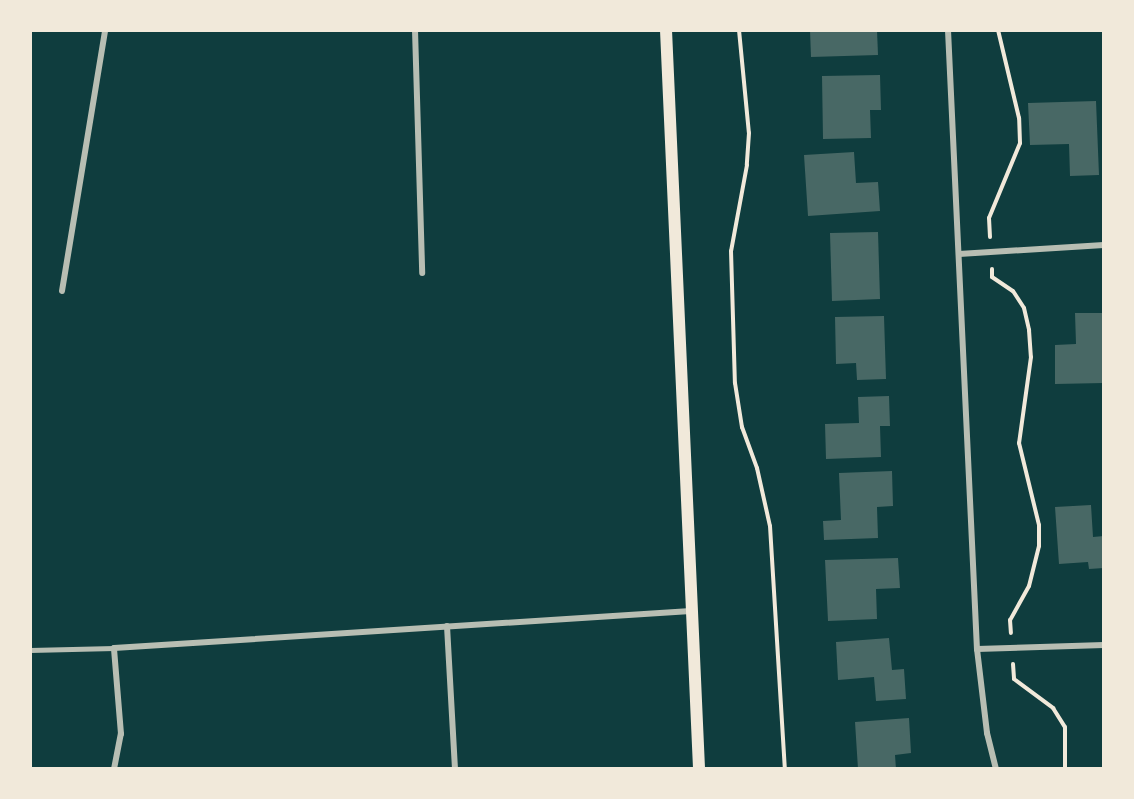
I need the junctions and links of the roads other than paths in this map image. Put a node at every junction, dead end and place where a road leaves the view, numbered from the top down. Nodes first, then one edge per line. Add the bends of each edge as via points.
1 (105, 30) edge
2 (415, 30) edge
3 (666, 30) edge
4 (948, 30) edge
5 (1104, 245) edge
6 (959, 254) junction
7 (422, 273) dead end
8 (62, 291) dead end
9 (691, 611) junction
10 (447, 626) junction
11 (1104, 645) edge
12 (114, 648) junction
13 (977, 648) junction
14 (30, 650) edge
15 (114, 769) edge
16 (454, 769) edge
17 (699, 769) edge
18 (996, 769) edge

1 - 8 street
2 - 7 street
3 - 9 main road
4 - 6 street
5 - 6 street
6 - 13 street
9 - 10 street
9 - 17 main road
10 - 12 street
10 - 16 street
11 - 13 street
12 - 14 lane
12 - 15 street via 122,734
13 - 18 street via 987,733

